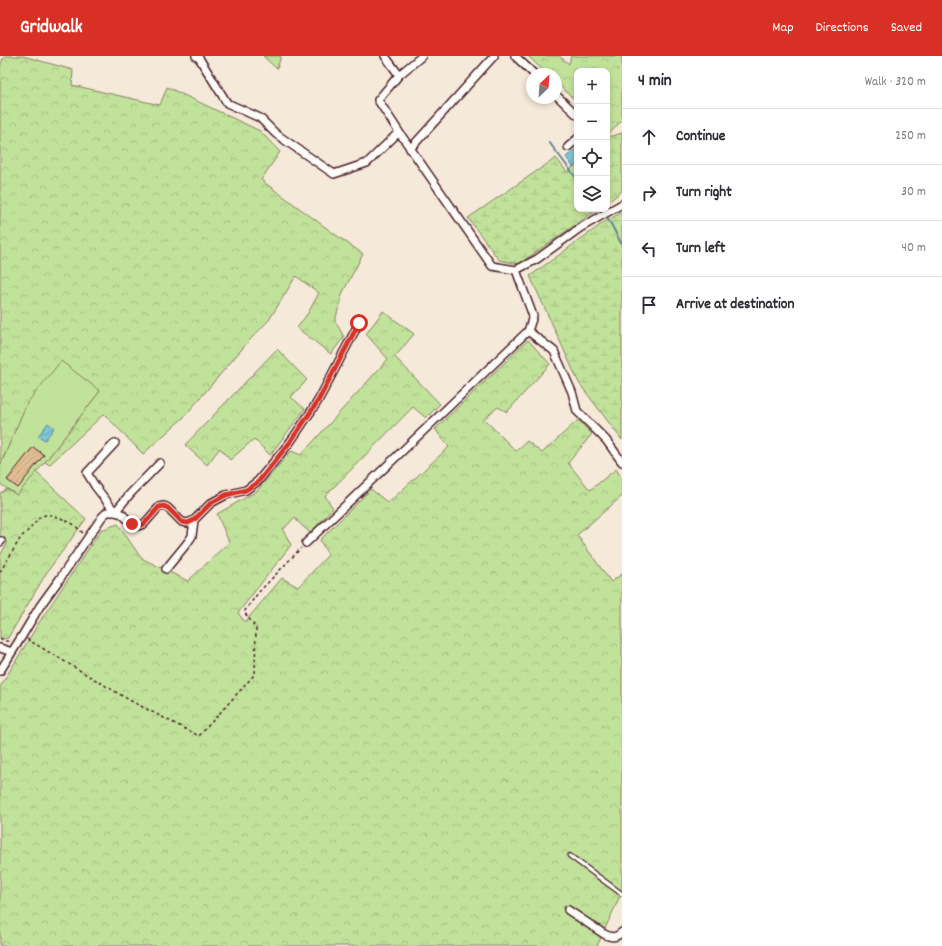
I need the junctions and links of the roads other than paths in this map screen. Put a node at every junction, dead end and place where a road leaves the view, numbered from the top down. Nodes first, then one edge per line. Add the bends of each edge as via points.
1 (196, 56) edge
2 (385, 56) edge
3 (422, 56) edge
4 (494, 56) edge
5 (516, 56) edge
6 (528, 68) edge
7 (399, 75) junction
8 (562, 101) edge
9 (574, 112) edge
10 (399, 132) junction
11 (576, 140) edge
12 (568, 148) dead end
13 (410, 149) junction
14 (622, 204) edge
15 (516, 270) junction
16 (359, 323) dead end
17 (528, 331) junction
18 (115, 443) dead end
19 (622, 462) edge
20 (160, 463) dead end
21 (114, 512) junction
22 (194, 520) junction
23 (306, 543) road end
24 (166, 569) dead end
25 (0, 648) edge
26 (12, 652) junction
27 (0, 671) edge
28 (570, 856) dead end
29 (622, 894) edge
30 (568, 910) dead end
31 (622, 932) edge

1 - 10 street via 227,103 260,118 276,134 334,174 367,163
2 - 7 street
3 - 7 street
4 - 13 street
5 - 6 street
7 - 10 street via 378,100
8 - 9 street
10 - 13 street
11 - 12 street
13 - 15 street via 492,266
14 - 15 street
15 - 17 street via 533,316
16 - 22 street via 318,401 291,441 258,482 246,490 226,495 211,503
17 - 19 street via 554,351 572,392 577,411 606,440
17 - 23 street
18 - 21 street via 87,473
20 - 21 street
21 - 22 street via 122,514 138,526 144,524 159,507 164,506 182,522
21 - 26 street via 107,512 102,517 40,606
22 - 24 street via 192,536
25 - 26 street
26 - 27 street
28 - 29 lane
30 - 31 street via 604,934 614,937

